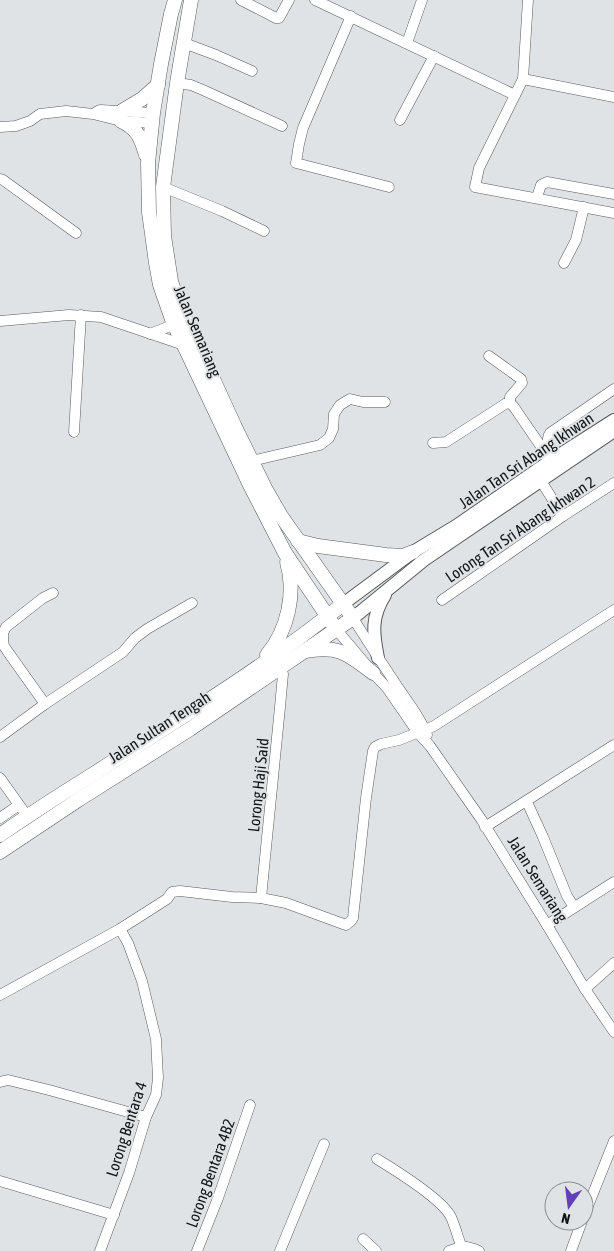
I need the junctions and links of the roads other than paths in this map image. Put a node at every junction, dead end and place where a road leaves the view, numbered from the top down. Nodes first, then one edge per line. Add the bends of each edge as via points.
1 (175, 0) edge
2 (191, 0) edge
3 (241, 0) edge
4 (289, 0) edge
5 (422, 0) edge
6 (528, 0) edge
7 (319, 1) edge
8 (351, 16) junction
9 (407, 43) junction
10 (183, 45) junction
11 (434, 56) junction
12 (252, 71) dead end
13 (523, 79) junction
14 (177, 83) junction
15 (158, 85) junction
16 (515, 95) junction
17 (614, 97) edge
18 (122, 116) junction
19 (153, 118) junction
20 (400, 120) dead end
21 (282, 126) dead end
22 (0, 127) edge
23 (148, 163) junction
24 (0, 179) edge
25 (163, 187) junction
26 (389, 187) dead end
27 (614, 194) edge
28 (537, 198) junction
29 (584, 207) junction
30 (614, 212) edge
31 (264, 231) dead end
32 (76, 233) dead end
33 (564, 263) dead end
34 (81, 314) junction
35 (1, 318) edge
36 (173, 322) junction
37 (150, 334) junction
38 (184, 346) junction
39 (489, 356) dead end
40 (614, 389) edge
41 (385, 402) dead end
42 (510, 404) junction
43 (614, 420) edge
44 (614, 431) edge
45 (74, 432) dead end
46 (433, 443) dead end
47 (552, 460) junction
48 (251, 461) junction
49 (542, 481) junction
50 (614, 484) edge
51 (563, 516) junction
52 (460, 529) junction
53 (298, 540) junction
54 (413, 552) junction
55 (284, 553) junction
56 (389, 588) junction
57 (53, 593) dead end
58 (442, 600) dead end
59 (192, 603) dead end
60 (343, 604) junction
61 (614, 610) edge
62 (327, 617) junction
63 (353, 618) junction
64 (336, 629) junction
65 (301, 652) junction
66 (378, 658) junction
67 (255, 668) junction
68 (373, 673) junction
69 (283, 674) dead end
70 (45, 704) junction
71 (421, 731) junction
72 (0, 737) edge
73 (614, 745) edge
74 (0, 778) edge
75 (527, 802) junction
76 (23, 811) junction
77 (0, 818) edge
78 (485, 827) junction
79 (0, 835) edge
80 (0, 852) edge
81 (614, 882) edge
82 (261, 898) junction
83 (574, 907) junction
84 (547, 925) junction
85 (120, 929) junction
86 (614, 963) edge
87 (585, 989) junction
88 (0, 995) edge
89 (614, 1032) edge
90 (0, 1082) edge
91 (250, 1105) dead end
92 (146, 1117) junction
93 (614, 1141) edge
94 (324, 1144) dead end
95 (378, 1159) dead end
96 (0, 1181) edge
97 (594, 1191) edge
98 (114, 1215) junction
99 (578, 1231) edge
100 (363, 1239) dead end
101 (461, 1246) junction
102 (100, 1251) edge
103 (197, 1251) edge
104 (280, 1251) edge
105 (376, 1251) edge
106 (449, 1251) edge
107 (479, 1251) edge
108 (571, 1251) edge

1 - 15 main road, Jalan Semariang
2 - 10 main road, Jalan Semariang
3 - 4 street via 279,18
5 - 9 street
6 - 13 street
7 - 8 street
8 - 9 street
8 - 26 street via 303,128 296,163
9 - 11 street
10 - 12 street
10 - 14 main road, Jalan Semariang
10 - 19 main road via 172,61 163,115
11 - 16 street
11 - 20 street
13 - 16 street
13 - 17 street
14 - 21 street via 191,85
14 - 25 main road, Jalan Semariang
15 - 18 main road
15 - 19 main road, Jalan Semariang
16 - 28 street via 480,168 475,187
18 - 19 street
18 - 22 street via 66,111 40,114 16,126
18 - 23 main road via 142,139
19 - 23 main road, Jalan Semariang
23 - 36 main road, Jalan Semariang via 149,212 156,262
24 - 32 street
25 - 31 street
25 - 48 main road, Jalan Semariang via 164,236 176,300
27 - 28 street via 547,182 541,185
28 - 29 street
29 - 30 street
29 - 33 street via 576,240
34 - 35 street
34 - 37 street
34 - 45 street
36 - 37 street
36 - 38 main road, Jalan Semariang
37 - 38 street
38 - 55 main road, Jalan Semariang
39 - 42 street via 521,379 522,383 510,397
40 - 47 street via 550,432 547,440
41 - 48 street via 350,399 334,414 329,438 320,445
42 - 46 street via 505,404 446,442
42 - 47 street
43 - 47 street, Jalan Tan Sri Abang Ikhwan
44 - 49 street, Jalan Tan Sri Abang Ikhwan
47 - 52 street, Jalan Tan Sri Abang Ikhwan
48 - 53 main road, Jalan Semariang
49 - 51 street
49 - 52 street, Jalan Tan Sri Abang Ikhwan
50 - 51 street, Lorong Tan Sri Abang Ikhwan 2
51 - 58 street, Lorong Tan Sri Abang Ikhwan 2
52 - 54 street
52 - 56 street
53 - 54 main road via 377,554 403,556
53 - 60 main road, Jalan Semariang
54 - 60 street
55 - 62 main road, Jalan Semariang
55 - 67 main road via 291,585 286,618 280,638
56 - 63 street
56 - 66 street via 380,602 373,632
57 - 70 street via 6,627 3,633 8,652
59 - 70 street via 146,629 123,652
60 - 62 main road, Jalan Sultan Tengah
60 - 63 main road, Jalan Semariang
61 - 71 street via 434,726
62 - 64 main road, Jalan Semariang
62 - 67 main road, Jalan Sultan Tengah
63 - 64 main road, Jalan Sultan Tengah
63 - 66 street
64 - 65 main road, Jalan Sultan Tengah
64 - 68 street
65 - 68 main road via 321,648 345,653
65 - 80 main road, Jalan Sultan Tengah via 190,729
66 - 71 street
67 - 76 main road, Jalan Sultan Tengah via 186,715
68 - 71 street
69 - 82 street, Lorong Haji Said
70 - 72 street
71 - 78 street, Jalan Semariang
71 - 82 street via 381,744 373,751 351,922 346,925 286,903
73 - 75 street
74 - 76 street
75 - 78 street
75 - 83 street
76 - 77 street
76 - 79 main road, Jalan Sultan Tengah
78 - 84 street, Jalan Semariang
81 - 83 street
82 - 85 street via 172,892 167,899
83 - 84 street
84 - 87 street, Jalan Semariang
85 - 88 street
85 - 92 street, Lorong Bentara 4 via 142,981 156,1039 156,1095
86 - 87 street
87 - 89 street, Jalan Semariang
90 - 92 street via 8,1080 40,1087
91 - 103 street, Lorong Bentara 4B2
92 - 98 street, Lorong Bentara 4
93 - 97 street
94 - 104 street
95 - 101 street via 440,1203 451,1217
96 - 98 street
98 - 102 street, Lorong Bentara 4
99 - 108 street
100 - 105 street
101 - 106 street
101 - 107 street

